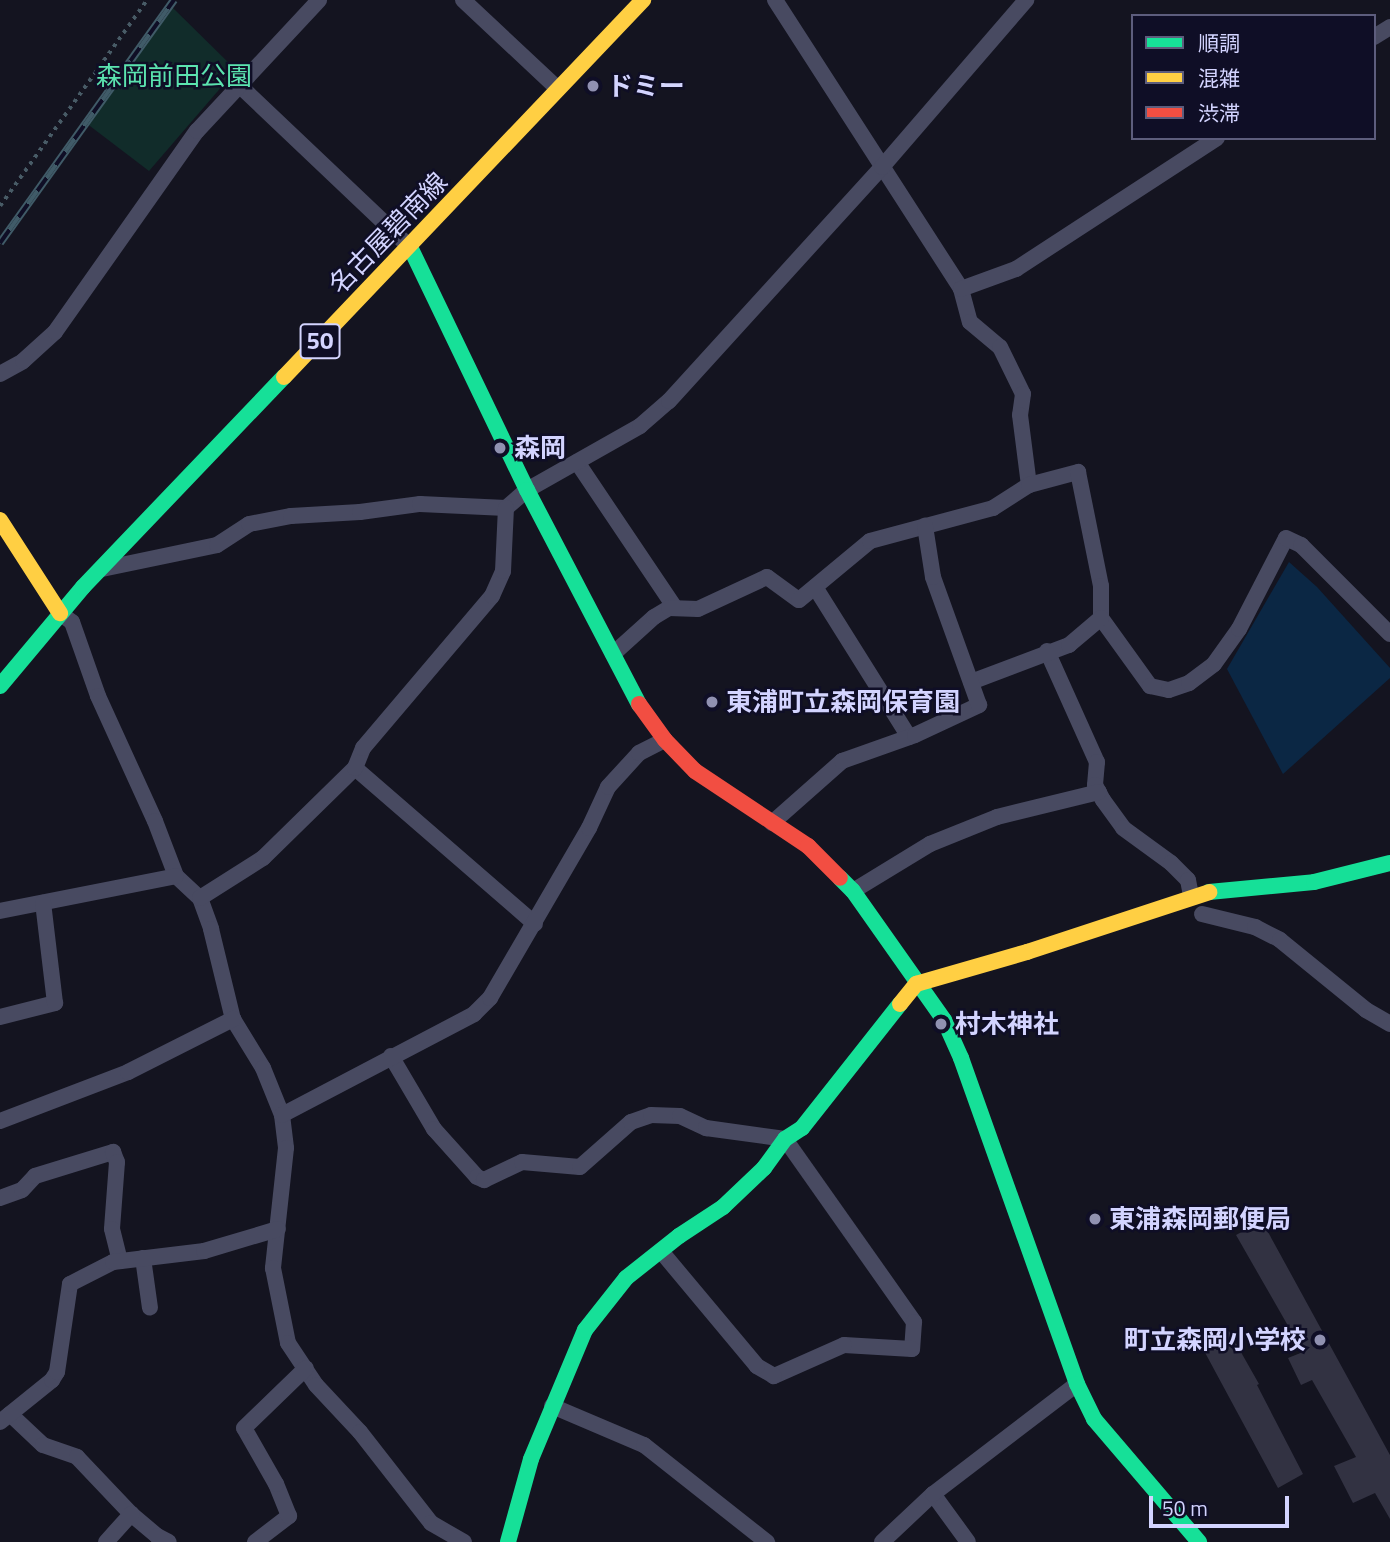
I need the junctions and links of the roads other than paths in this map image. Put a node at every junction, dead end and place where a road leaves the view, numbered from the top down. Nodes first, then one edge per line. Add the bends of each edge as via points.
1 (319, 0) edge
2 (463, 0) edge
3 (643, 0) edge
4 (775, 0) edge
5 (1026, 0) edge
6 (238, 84) junction
7 (558, 89) junction
8 (1214, 140) edge
9 (882, 167) junction
10 (410, 247) junction
11 (961, 289) junction
12 (0, 374) edge
13 (576, 462) junction
14 (1029, 485) junction
15 (527, 490) junction
16 (506, 508) junction
17 (0, 520) edge
18 (925, 526) junction
19 (102, 569) junction
20 (815, 587) junction
21 (675, 608) junction
22 (60, 613) junction
23 (1101, 618) junction
24 (1390, 634) edge
25 (1047, 651) junction
26 (614, 654) junction
27 (971, 682) junction
28 (0, 686) edge
29 (909, 737) junction
30 (665, 740) junction
31 (355, 768) junction
32 (1098, 792) junction
33 (772, 823) junction
34 (1390, 863) edge
35 (176, 876) junction
36 (852, 891) junction
37 (1191, 896) junction
38 (200, 898) junction
39 (43, 903) junction
40 (0, 911) edge
41 (1202, 914) dead end
42 (535, 923) junction
43 (916, 984) junction
44 (1, 1012) edge
45 (233, 1019) junction
46 (1390, 1024) edge
47 (391, 1056) junction
48 (282, 1115) junction
49 (0, 1121) edge
50 (785, 1139) junction
51 (0, 1198) edge
52 (278, 1229) junction
53 (661, 1251) junction
54 (143, 1258) junction
55 (120, 1261) junction
56 (150, 1308) dead end
57 (306, 1368) junction
58 (1077, 1384) junction
59 (552, 1406) junction
60 (5, 1418) edge
61 (933, 1494) junction
62 (131, 1514) junction
63 (106, 1542) edge
64 (169, 1542) edge
65 (255, 1542) edge
66 (464, 1542) edge
67 (508, 1542) edge
68 (766, 1542) edge
69 (882, 1542) edge
70 (968, 1542) edge
71 (1199, 1542) edge

1 - 6 street
2 - 7 street
3 - 7 street, 名古屋碧南線 / 50
4 - 9 street
5 - 9 street
6 - 10 street
6 - 12 street via 198,131 55,332 23,361
7 - 10 street, 名古屋碧南線 / 50
8 - 11 street via 1016,269
9 - 11 street
9 - 13 street via 669,401 640,426
10 - 15 street
10 - 19 street, 名古屋碧南線 / 50
11 - 14 street via 970,322 1000,347 1023,394 1020,415
13 - 15 street
13 - 21 street
14 - 18 street via 993,508
14 - 23 street via 1078,472 1101,586
15 - 16 street
15 - 26 street
16 - 19 street via 420,504 292,516 249,524 217,545
16 - 31 street via 503,571 492,596 370,739
17 - 22 street
18 - 20 street via 870,541
18 - 27 street via 933,577
19 - 22 street, 名古屋碧南線 / 50
20 - 21 street via 800,600 767,577 698,609
20 - 29 street
21 - 26 street via 654,617
22 - 28 street, 名古屋碧南線 / 50
22 - 35 street via 72,622 98,696
23 - 24 street via 1150,686 1169,690 1189,683 1214,664 1239,629 1286,538 1301,545
23 - 25 street via 1069,645
25 - 27 street
25 - 32 street via 1097,762
26 - 30 street via 638,703
27 - 29 street via 979,705
29 - 33 street via 842,761
30 - 33 street via 695,771
30 - 42 street via 639,753 608,787
31 - 38 street via 263,858
31 - 42 street
32 - 36 street via 997,817 930,844
32 - 37 street via 1123,828 1188,880
33 - 36 street via 808,846
34 - 37 street via 1314,882 1218,889
35 - 38 street
35 - 39 street
36 - 43 street
37 - 43 street via 1027,953
38 - 45 street
39 - 40 street
39 - 44 street via 55,1003
41 - 46 street via 1255,927 1280,940
42 - 47 street via 490,998 474,1014
43 - 50 street via 802,1128
43 - 58 street via 944,1020 961,1058
45 - 48 street via 262,1068
45 - 49 street via 128,1072
47 - 48 street
47 - 50 street via 434,1129 484,1180 522,1162 580,1167 631,1122 650,1115 680,1116 706,1128
48 - 52 street via 286,1148
50 - 53 street via 764,1168 723,1208
50 - 53 street via 914,1322 912,1349 844,1345 774,1376 757,1367
51 - 55 street via 22,1190 35,1176 113,1152 117,1162 111,1229
52 - 54 street via 204,1251
52 - 57 street via 273,1268 288,1343
53 - 59 street via 626,1279 585,1330
54 - 55 street
54 - 56 street
55 - 60 street via 70,1284 57,1372
57 - 65 street via 244,1428 289,1516
57 - 66 street via 431,1523
58 - 61 street
58 - 71 street via 1094,1419
59 - 67 street via 531,1459
59 - 68 street via 644,1445
60 - 62 street via 43,1444 77,1457
61 - 69 street
61 - 70 street
62 - 63 street
62 - 64 street

